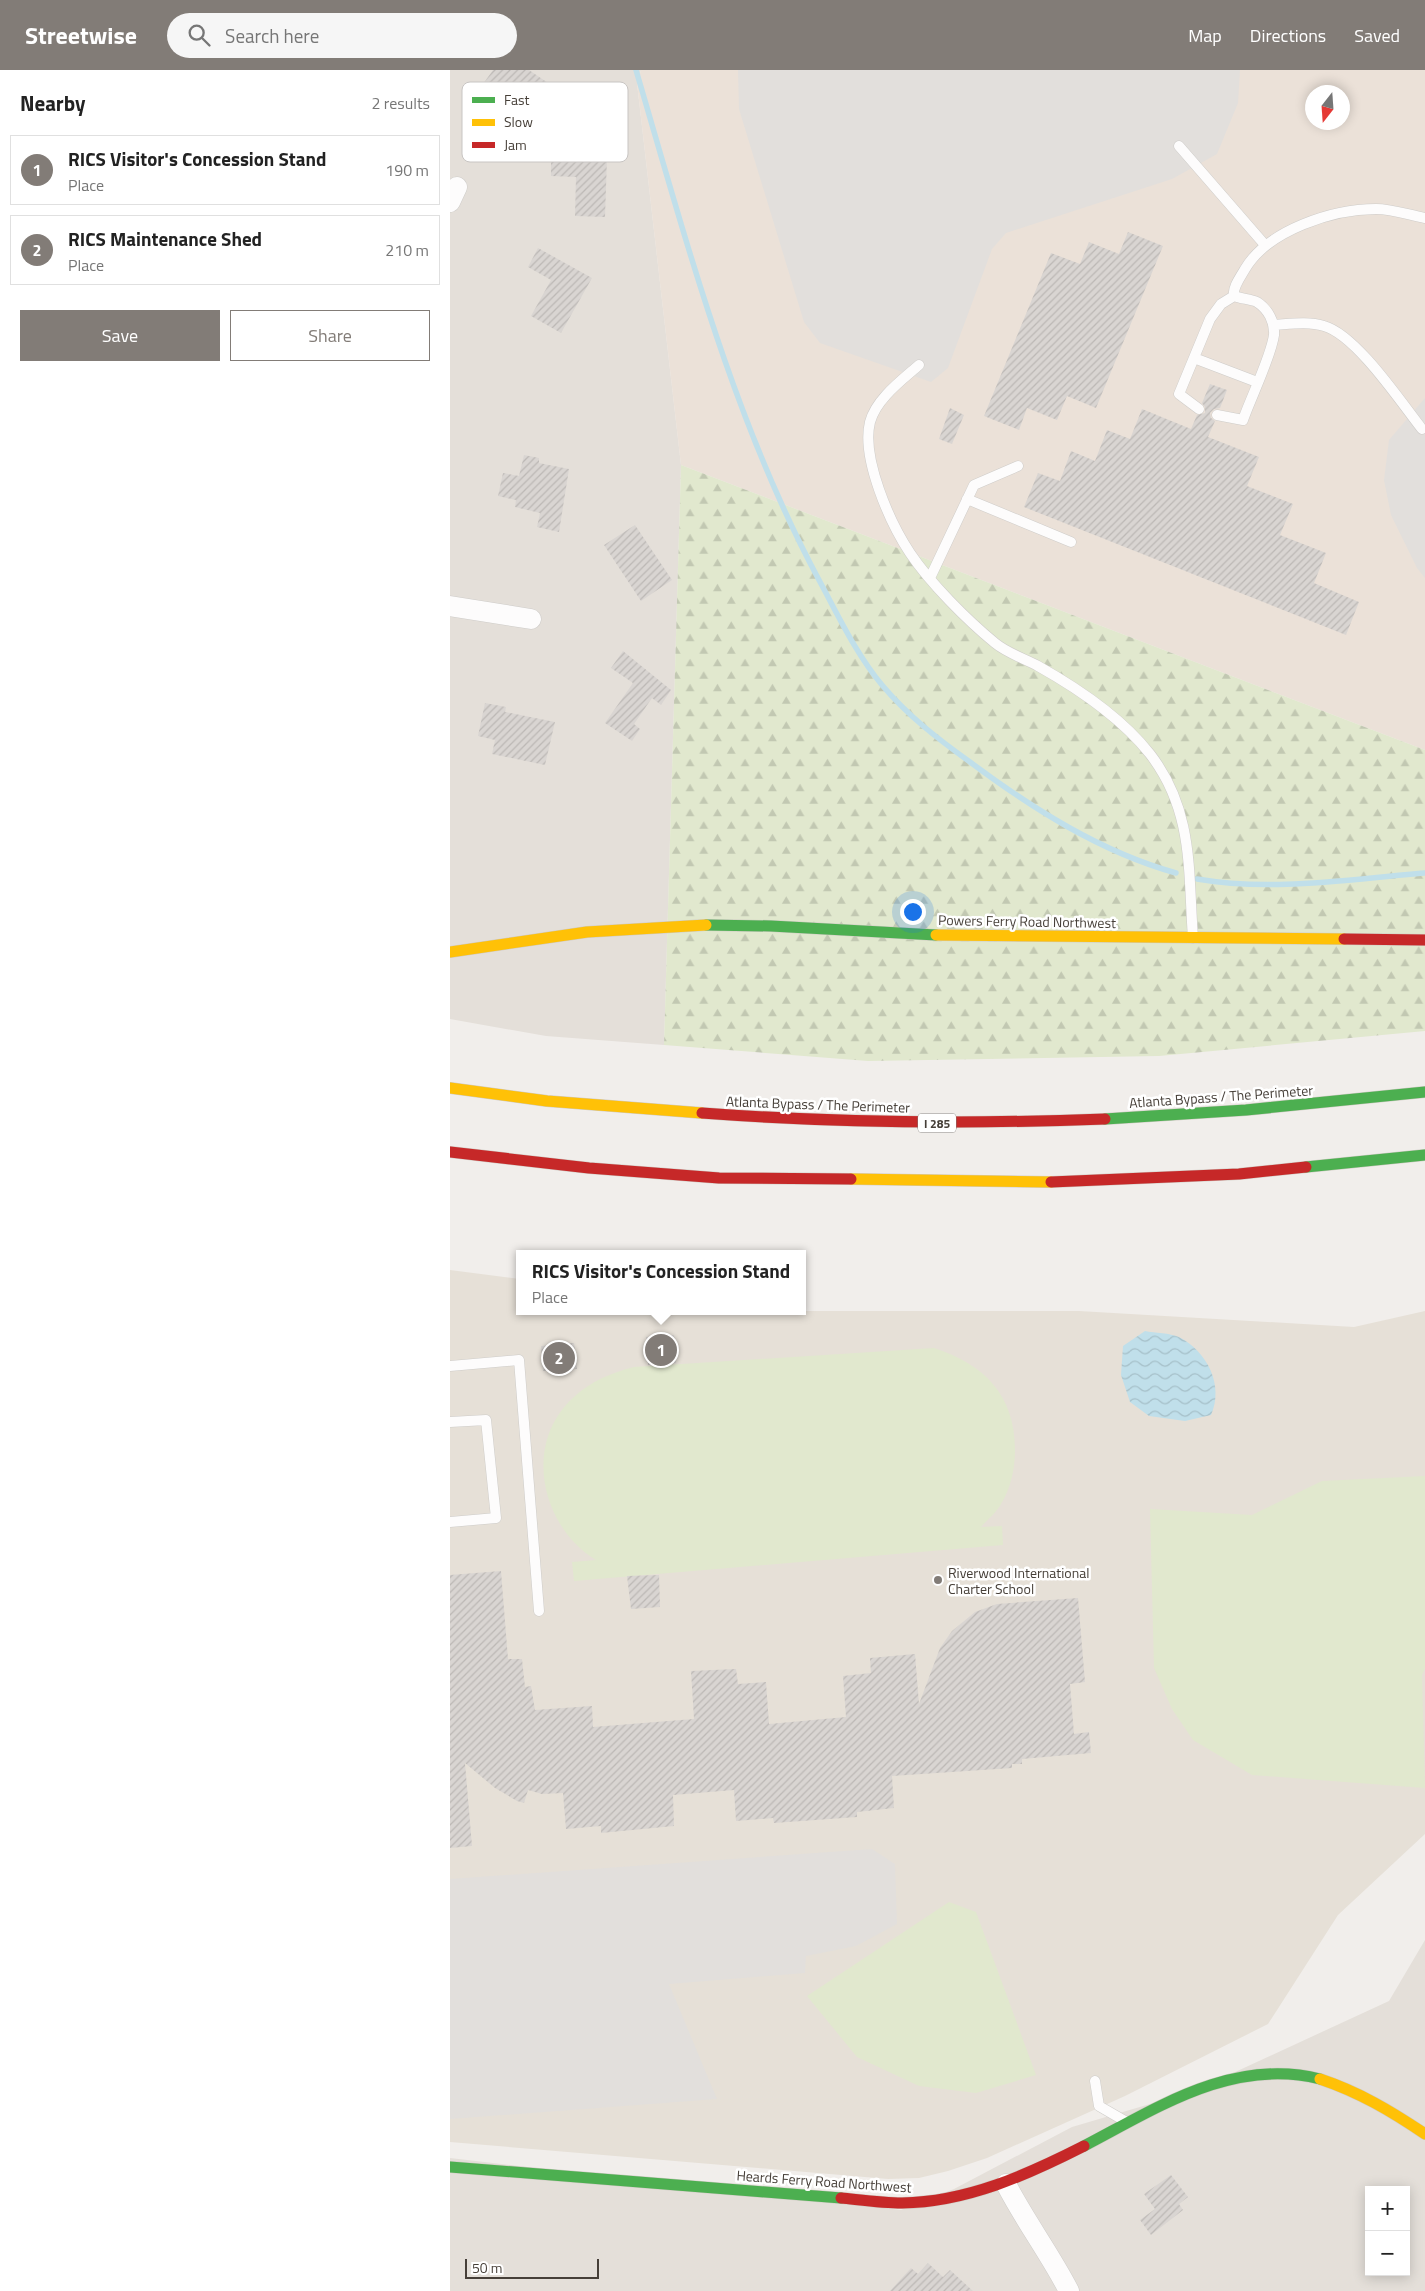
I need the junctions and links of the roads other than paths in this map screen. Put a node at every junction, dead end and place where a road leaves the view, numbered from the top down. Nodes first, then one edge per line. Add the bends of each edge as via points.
1 (1179, 146) dead end
2 (1425, 218) edge
3 (1265, 245) junction
4 (1234, 296) junction
5 (1274, 325) junction
6 (1194, 358) junction
7 (919, 365) dead end
8 (1257, 382) junction
9 (1200, 409) dead end
10 (1217, 415) dead end
11 (1422, 429) dead end
12 (1018, 466) dead end
13 (967, 500) junction
14 (1071, 542) dead end
15 (930, 578) junction
16 (450, 606) edge
17 (531, 619) dead end
18 (1193, 939) junction
19 (1425, 940) edge
20 (450, 952) edge
21 (450, 1088) edge
22 (1425, 1092) edge
23 (450, 1152) edge
24 (1425, 1155) edge
25 (450, 1366) edge
26 (450, 1422) edge
27 (450, 1522) edge
28 (539, 1611) dead end
29 (1096, 2081) dead end
30 (1128, 2122) junction
31 (1425, 2134) edge
32 (450, 2167) edge
33 (1006, 2184) junction
34 (1068, 2291) edge

1 - 3 lane
2 - 3 lane via 1378,209 1335,213
3 - 4 lane via 1248,265 1233,292
4 - 5 lane via 1257,302 1265,308
4 - 6 lane via 1214,311
5 - 8 lane via 1272,344
5 - 11 lane via 1314,324 1342,335
6 - 8 lane
6 - 9 lane via 1179,394
7 - 15 lane via 881,403 870,420 868,440 871,465 897,529 910,553
8 - 10 lane via 1243,420
12 - 13 lane via 974,485
13 - 14 lane
13 - 15 lane
15 - 18 lane via 996,644 1093,700 1150,754 1169,783 1183,821 1191,881
16 - 17 street
18 - 19 main road, Powers Ferry Road Northwest
18 - 20 main road, Powers Ferry Road Northwest via 962,936 701,925 587,932
21 - 22 main road, Atlanta Bypass / The Perimeter / I 285 via 640,1110 927,1123 1043,1122 1230,1113
23 - 24 main road via 589,1168 719,1178 1071,1182 1238,1174
25 - 28 lane via 519,1360
26 - 27 lane via 486,1420 496,1518
29 - 30 lane via 1099,2106
30 - 31 main road, Heards Ferry Road Northwest via 1222,2079 1248,2074 1284,2074 1322,2079 1357,2091 1392,2110
30 - 33 main road, Heards Ferry Road Northwest
32 - 33 main road, Heards Ferry Road Northwest via 901,2203 955,2198
33 - 34 street via 1052,2258

